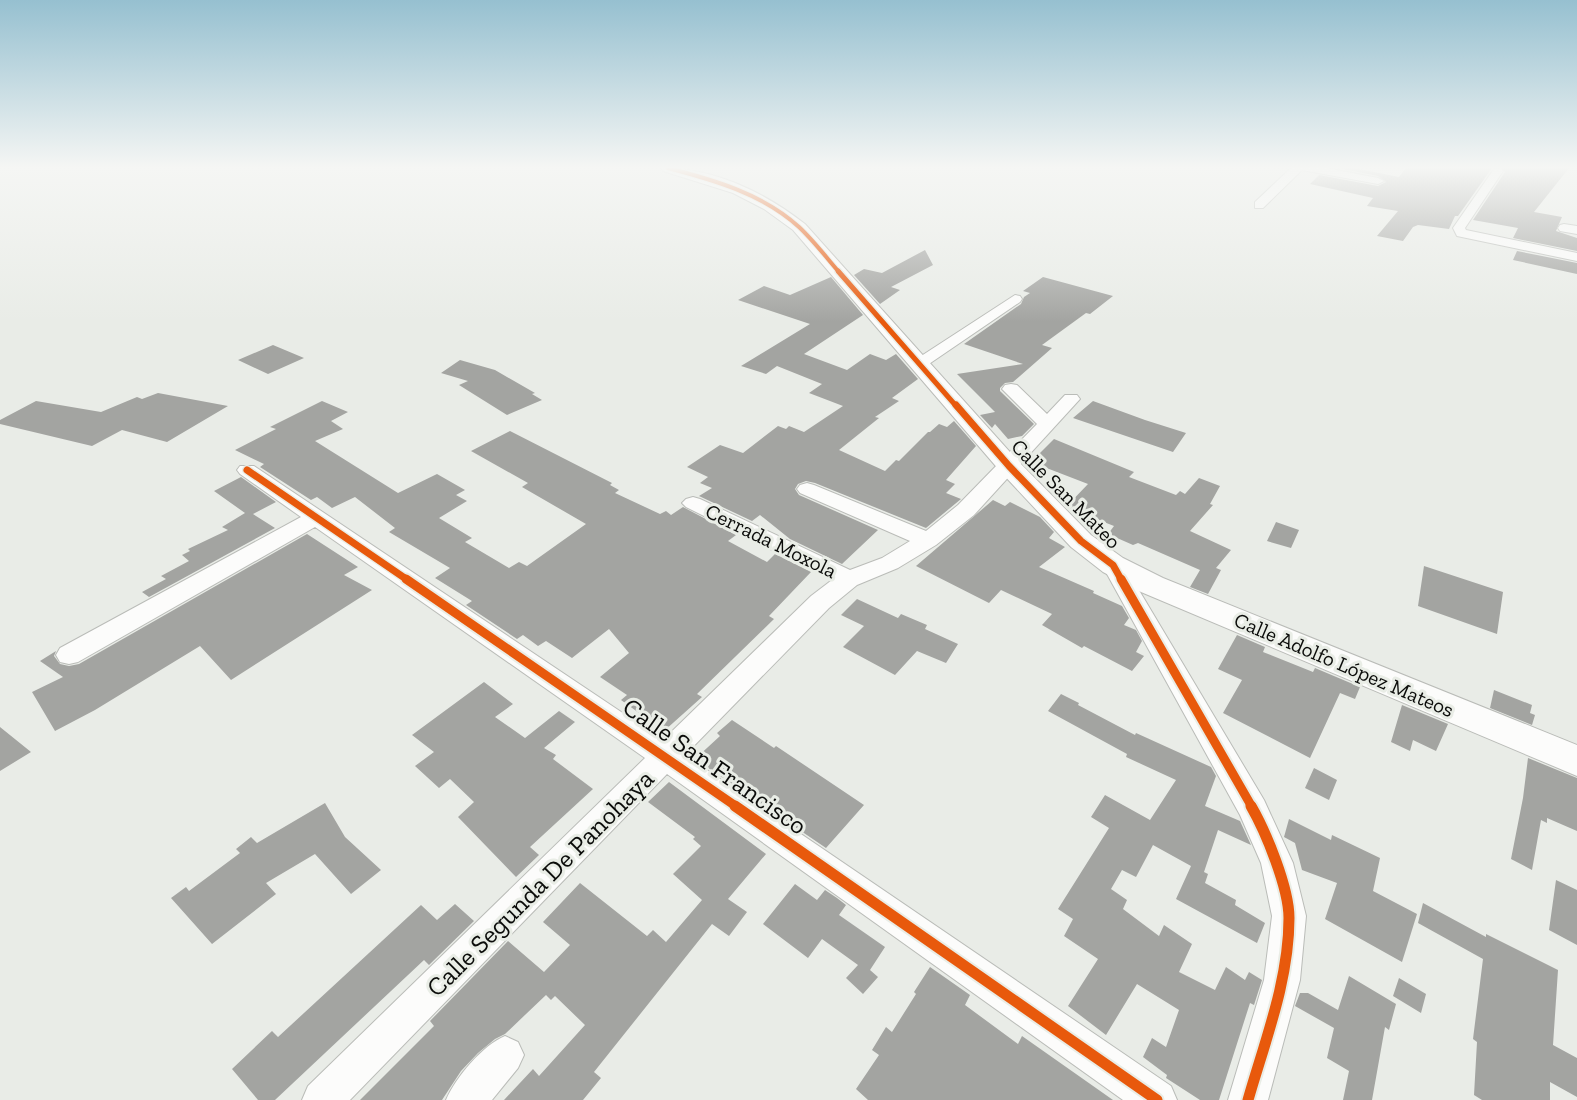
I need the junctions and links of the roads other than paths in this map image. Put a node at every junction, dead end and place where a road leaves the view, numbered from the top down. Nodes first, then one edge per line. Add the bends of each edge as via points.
1 (789, 219) edge
2 (1465, 219) edge
3 (1577, 257) edge
4 (1015, 299) dead end
5 (920, 362) junction
6 (1011, 388) dead end
7 (1071, 399) dead end
8 (1047, 423) junction
9 (1009, 466) junction
10 (247, 470) dead end
11 (807, 489) dead end
12 (693, 503) dead end
13 (317, 517) junction
14 (928, 540) junction
15 (1113, 565) junction
16 (849, 579) junction
17 (69, 655) dead end
18 (667, 758) junction
19 (1577, 761) edge
20 (505, 1055) dead end
21 (322, 1100) edge
22 (466, 1100) edge
23 (1157, 1100) edge
24 (1248, 1100) edge

1 - 5 street, Calle San Mateo via 816,244
2 - 3 street via 1459,228 1461,233
4 - 5 street
5 - 9 street, Calle San Mateo
6 - 8 street
7 - 8 street, Calle Segunda De Panohaya
8 - 9 street, Calle Segunda De Panohaya
9 - 14 street, Calle Segunda De Panohaya via 966,510
9 - 15 street, Calle San Mateo via 1082,541
10 - 13 street, Calle San Francisco
11 - 14 street
12 - 16 street, Cerrada Moxola
13 - 17 street
13 - 18 street, Calle San Francisco
14 - 16 street, Calle Segunda De Panohaya via 890,563
15 - 19 street, Calle Adolfo López Mateos via 1152,585
15 - 24 street, Calle San Mateo via 1252,809 1277,862 1289,916 1282,980
16 - 18 street, Calle Segunda De Panohaya via 820,603
18 - 21 street, Calle Segunda De Panohaya
18 - 23 street, Calle San Francisco
20 - 22 street

